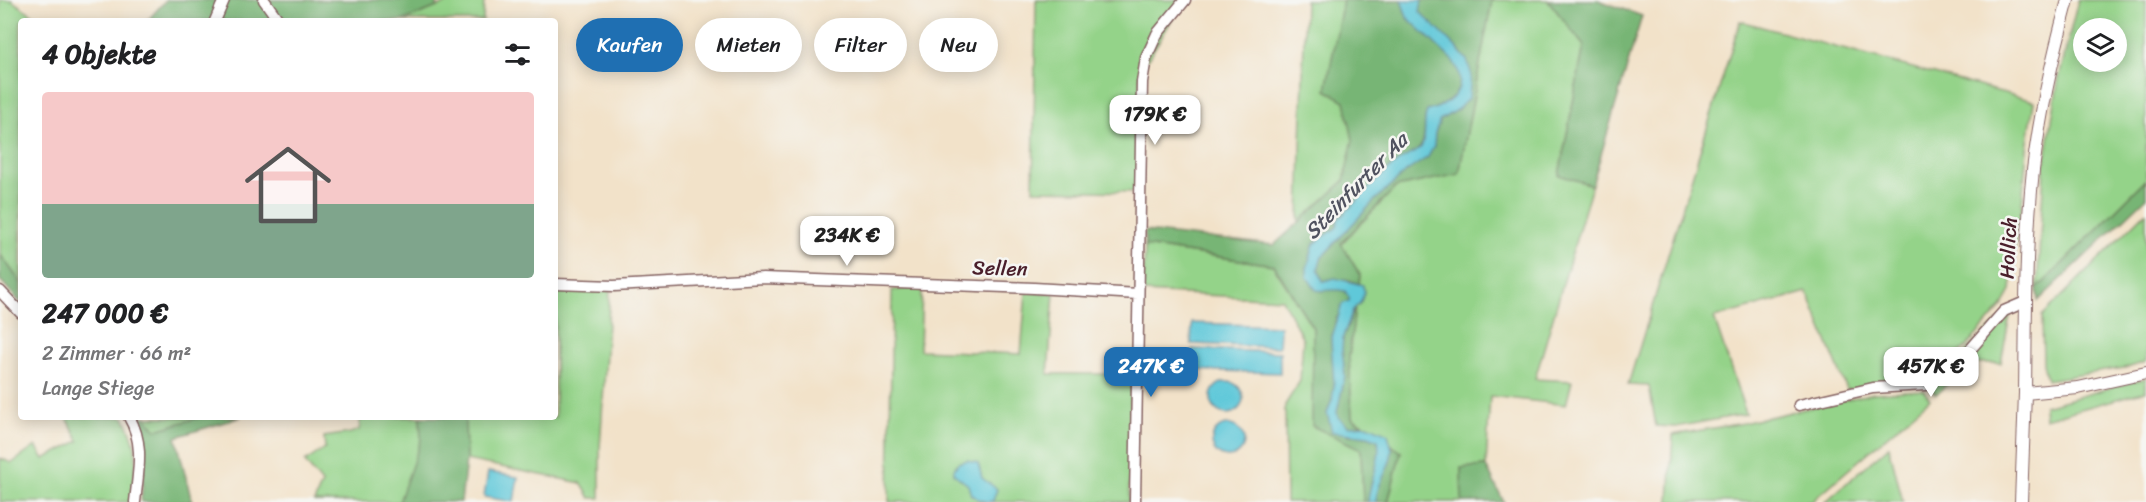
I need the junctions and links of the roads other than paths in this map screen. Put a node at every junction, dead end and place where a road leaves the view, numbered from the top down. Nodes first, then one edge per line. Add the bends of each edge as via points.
1 (224, 0) edge
2 (264, 0) edge
3 (1185, 0) edge
4 (2068, 0) edge
5 (216, 18) edge
6 (277, 18) edge
7 (558, 285) edge
8 (0, 291) edge
9 (1138, 294) junction
10 (2025, 302) junction
11 (18, 310) edge
12 (2146, 373) edge
13 (2025, 393) junction
14 (1799, 405) dead end
15 (131, 420) edge
16 (135, 502) edge
17 (1135, 502) edge
18 (2021, 502) edge

1 - 5 street
2 - 6 street
3 - 9 street via 1157,34 1146,58 1142,82
4 - 10 main road, Hollich via 2045,96 2034,167
7 - 9 street, Sellen via 763,278
8 - 11 street
9 - 17 street
10 - 13 main road, Hollich
10 - 14 street via 2004,311 1969,351 1925,385 1873,388
12 - 13 main road via 2078,388
13 - 18 main road, Hollich
15 - 16 street via 140,449

